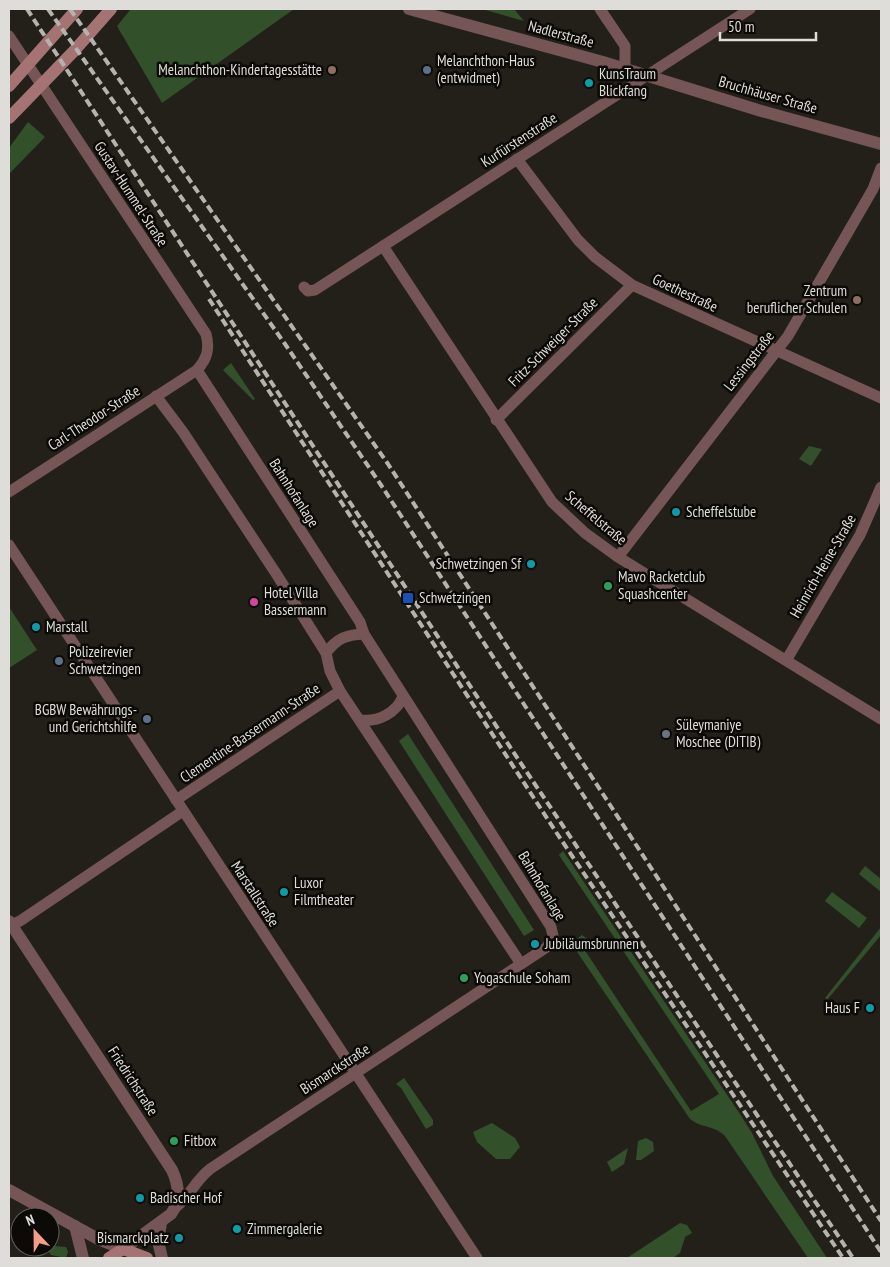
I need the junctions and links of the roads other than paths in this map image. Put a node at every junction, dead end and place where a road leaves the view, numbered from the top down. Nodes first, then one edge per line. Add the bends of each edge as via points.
1 (77, 9) edge
2 (110, 9) edge
3 (409, 9) edge
4 (600, 9) edge
5 (750, 9) edge
6 (9, 36) edge
7 (625, 68) junction
8 (647, 75) junction
9 (9, 86) edge
10 (9, 118) edge
11 (881, 144) edge
12 (517, 160) junction
13 (881, 168) edge
14 (383, 246) junction
15 (632, 285) junction
16 (304, 287) dead end
17 (775, 351) junction
18 (197, 370) junction
19 (156, 396) junction
20 (881, 398) edge
21 (496, 420) junction
22 (881, 487) edge
23 (9, 492) edge
24 (9, 545) edge
25 (618, 557) junction
26 (364, 634) junction
27 (326, 653) junction
28 (787, 659) junction
29 (340, 691) junction
30 (403, 696) junction
31 (881, 719) edge
32 (361, 720) junction
33 (176, 800) junction
34 (184, 811) junction
35 (10, 924) edge
36 (521, 964) junction
37 (354, 1074) junction
38 (9, 1190) edge
39 (175, 1208) junction
40 (161, 1223) junction
41 (75, 1226) junction
42 (123, 1249) junction
43 (83, 1258) edge
44 (109, 1258) edge
45 (147, 1258) edge
46 (162, 1258) edge
47 (477, 1258) edge

1 - 9 main road
2 - 10 main road
3 - 7 street, Nadlerstraße
4 - 7 street via 625,46
5 - 8 street, Kurfürstenstraße
6 - 18 street, Gustav-Hummel-Straße via 206,334 206,357
7 - 8 street, Nadlerstraße
8 - 11 street, Bruchhäuser Straße
8 - 12 street, Kurfürstenstraße
12 - 14 street, Kurfürstenstraße
12 - 15 street, Goethestraße via 578,240
13 - 17 street, Lessingstraße via 873,188 788,336
14 - 16 street, Kurfürstenstraße via 315,290
14 - 21 street, Scheffelstraße
15 - 17 street, Goethestraße
15 - 21 street, Fritz-Schweiger-Straße
17 - 20 street, Goethestraße
17 - 25 street, Lessingstraße
18 - 19 street, Carl-Theodor-Straße
18 - 26 street, Bahnhofanlage via 360,622
19 - 23 street, Carl-Theodor-Straße
19 - 27 street via 208,470
21 - 25 street, Scheffelstraße via 552,502
22 - 28 street, Heinrich-Heine-Straße via 860,535
24 - 33 street, Marstallstraße
25 - 28 street, Scheffelstraße
26 - 27 street via 344,636 334,642
26 - 30 street, Bahnhofanlage
27 - 29 street
28 - 31 street, Scheffelstraße
29 - 32 street
29 - 33 street, Clementine-Bassermann-Straße
30 - 32 street via 395,709 371,721
30 - 36 street, Bahnhofanlage via 551,928 553,936 548,947
32 - 36 street
33 - 34 street, Marstallstraße
34 - 35 street
34 - 37 street, Marstallstraße
35 - 39 street, Friedrichstraße via 172,1170 178,1187
36 - 37 street, Bismarckstraße
37 - 39 street, Bismarckstraße via 210,1169
37 - 47 street, Marstallstraße
38 - 41 street
39 - 40 street
40 - 42 street
40 - 46 street via 158,1241
41 - 42 street
41 - 43 street
42 - 44 main road
42 - 45 main road

